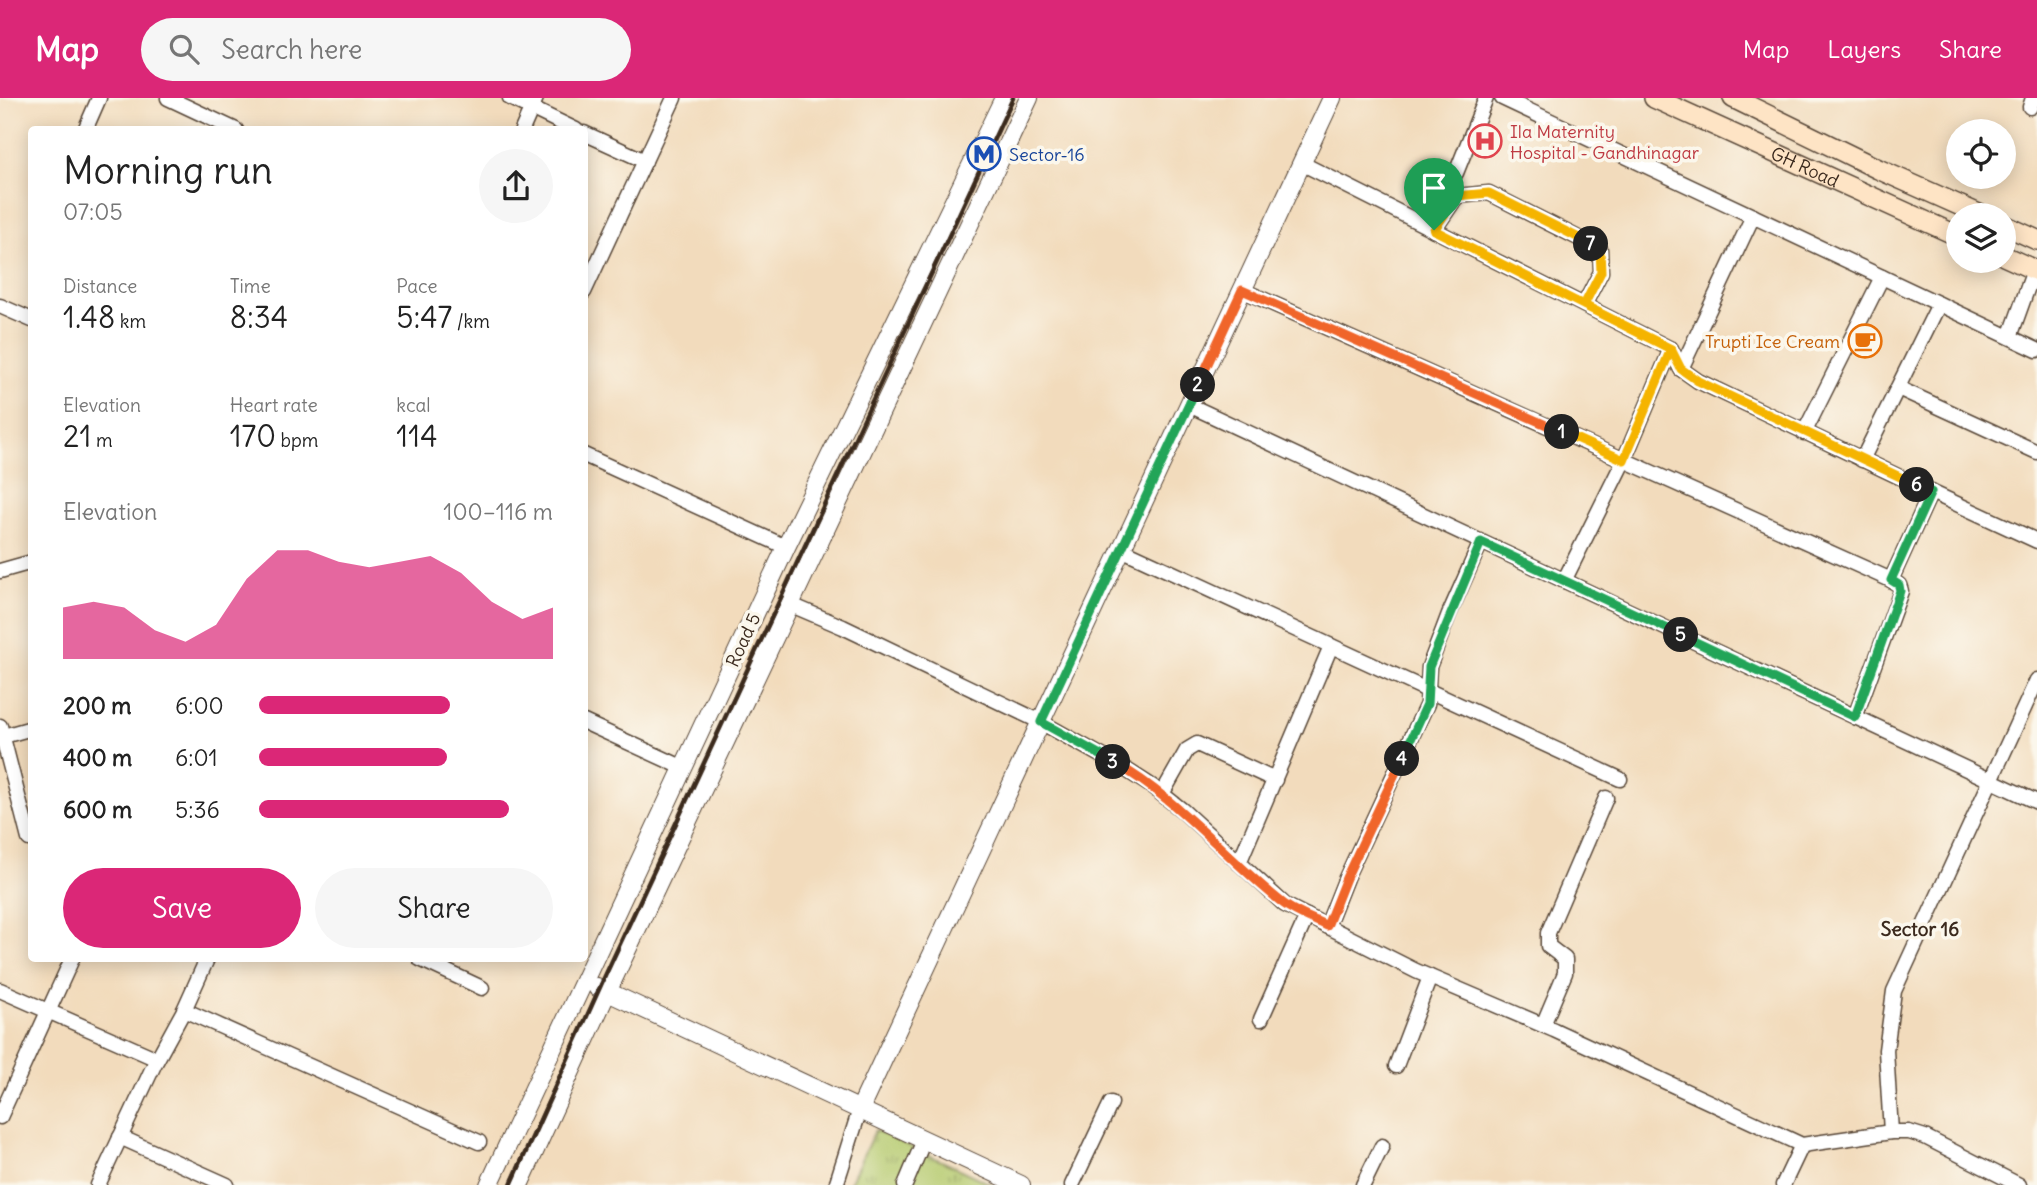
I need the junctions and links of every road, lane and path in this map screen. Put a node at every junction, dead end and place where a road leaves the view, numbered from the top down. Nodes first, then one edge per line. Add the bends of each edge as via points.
1 (99, 98) edge
2 (168, 98) edge
3 (510, 98) edge
4 (674, 98) edge
5 (1004, 98) edge
6 (1028, 98) edge
7 (1332, 98) edge
8 (1486, 98) edge
9 (1502, 98) edge
10 (1654, 98) edge
11 (1732, 98) edge
12 (534, 103) edge
13 (87, 126) edge
14 (228, 126) edge
15 (524, 126) edge
16 (570, 126) edge
17 (588, 135) edge
18 (645, 161) junction
19 (1301, 163) junction
20 (1456, 173) dead end
21 (1954, 203) edge
22 (1753, 216) junction
23 (1434, 230) junction
24 (2016, 230) edge
25 (1946, 231) edge
26 (2037, 240) edge
27 (2016, 261) edge
28 (2035, 270) edge
29 (1882, 277) junction
30 (588, 283) edge
31 (1242, 290) junction
32 (1939, 304) junction
33 (1584, 305) junction
34 (0, 306) edge
35 (28, 318) edge
36 (2010, 337) junction
37 (1671, 349) junction
38 (2037, 350) edge
39 (1681, 369) junction
40 (1898, 388) junction
41 (1189, 405) junction
42 (1804, 433) junction
43 (2037, 452) edge
44 (588, 457) edge
45 (1624, 460) junction
46 (1862, 460) junction
47 (1931, 492) junction
48 (2037, 541) edge
49 (1481, 542) junction
50 (786, 547) junction
51 (1121, 549) junction
52 (28, 563) edge
53 (0, 571) edge
54 (1564, 580) junction
55 (1891, 580) junction
56 (789, 604) junction
57 (1331, 646) junction
58 (2037, 680) edge
59 (1428, 691) junction
60 (1855, 717) junction
61 (1041, 722) junction
62 (588, 724) edge
63 (28, 729) edge
64 (1, 733) edge
65 (684, 768) junction
66 (1620, 779) dead end
67 (1275, 780) junction
68 (1990, 781) junction
69 (1162, 794) junction
70 (1606, 798) dead end
71 (2037, 802) edge
72 (28, 835) edge
73 (1239, 863) junction
74 (1307, 916) junction
75 (1327, 926) junction
76 (71, 962) edge
77 (206, 962) edge
78 (426, 962) edge
79 (1430, 977) junction
80 (585, 980) junction
81 (482, 988) dead end
82 (0, 989) edge
83 (607, 992) junction
84 (184, 1010) junction
85 (48, 1012) junction
86 (1261, 1019) dead end
87 (1543, 1025) junction
88 (157, 1059) junction
89 (1396, 1066) dead end
90 (1111, 1103) dead end
91 (860, 1110) junction
92 (0, 1117) edge
93 (1891, 1132) junction
94 (120, 1137) junction
95 (924, 1140) junction
96 (479, 1142) dead end
97 (1802, 1145) junction
98 (1382, 1146) dead end
99 (98, 1185) edge
100 (227, 1185) edge
101 (489, 1185) edge
102 (519, 1185) edge
103 (836, 1185) edge
104 (905, 1185) edge
105 (1021, 1185) edge
106 (1072, 1185) edge
107 (1363, 1185) edge
108 (1783, 1185) edge
109 (2019, 1185) edge

1 - 13 street
2 - 14 street
3 - 12 street
4 - 18 street
5 - 50 street, Road 5
6 - 56 street, Road 5
7 - 19 street
8 - 20 street
9 - 22 street
10 - 25 main road, GH Road
11 - 21 main road, GH Road
12 - 15 street
12 - 16 street
17 - 18 street
18 - 30 street
19 - 23 street
19 - 31 street
22 - 29 street
22 - 39 street
23 - 33 street
23 - 33 street via 1457,196 1489,193 1600,249 1601,272
24 - 26 main road
27 - 28 main road
28 - 36 street
29 - 32 street
29 - 42 street
31 - 41 street
31 - 45 street
32 - 36 street
32 - 40 street
33 - 37 street
34 - 35 street
36 - 38 street
37 - 39 street
37 - 45 street
39 - 42 street
40 - 43 street
40 - 46 street
41 - 49 street
41 - 51 street
42 - 46 street
44 - 50 street
45 - 54 street
45 - 55 street
46 - 47 street
47 - 48 street
47 - 55 street
49 - 54 street
49 - 59 street via 1429,667
50 - 65 street, Road 5
51 - 57 street
51 - 61 street
52 - 53 street
54 - 60 street
55 - 60 street via 1900,591
56 - 61 street
56 - 83 street, Road 5
57 - 59 street
57 - 67 street
58 - 68 street
59 - 66 street
59 - 75 street via 1427,704
60 - 68 street
61 - 69 street
61 - 91 street
62 - 65 street
63 - 64 street
64 - 72 street
65 - 80 street, Road 5
67 - 69 street via 1197,744 1187,750
67 - 73 street
68 - 71 street
68 - 93 street via 1894,991 1886,1050
69 - 73 street
70 - 87 street via 1548,933 1548,946 1565,959 1566,966
73 - 74 street via 1286,905
74 - 75 street
74 - 86 street
75 - 79 street
76 - 85 street
77 - 84 street
78 - 81 street
79 - 87 street
79 - 89 street
80 - 83 street
80 - 101 street, Road 5
82 - 85 street
83 - 91 street
83 - 102 street, Road 5
84 - 88 street
84 - 96 street
85 - 88 street
85 - 92 street
87 - 97 street
88 - 94 street
90 - 106 street
91 - 95 street
91 - 103 street
93 - 97 street
93 - 109 street via 1925,1137
94 - 99 street
94 - 100 street
95 - 104 street
95 - 105 street
97 - 108 street
98 - 107 street

